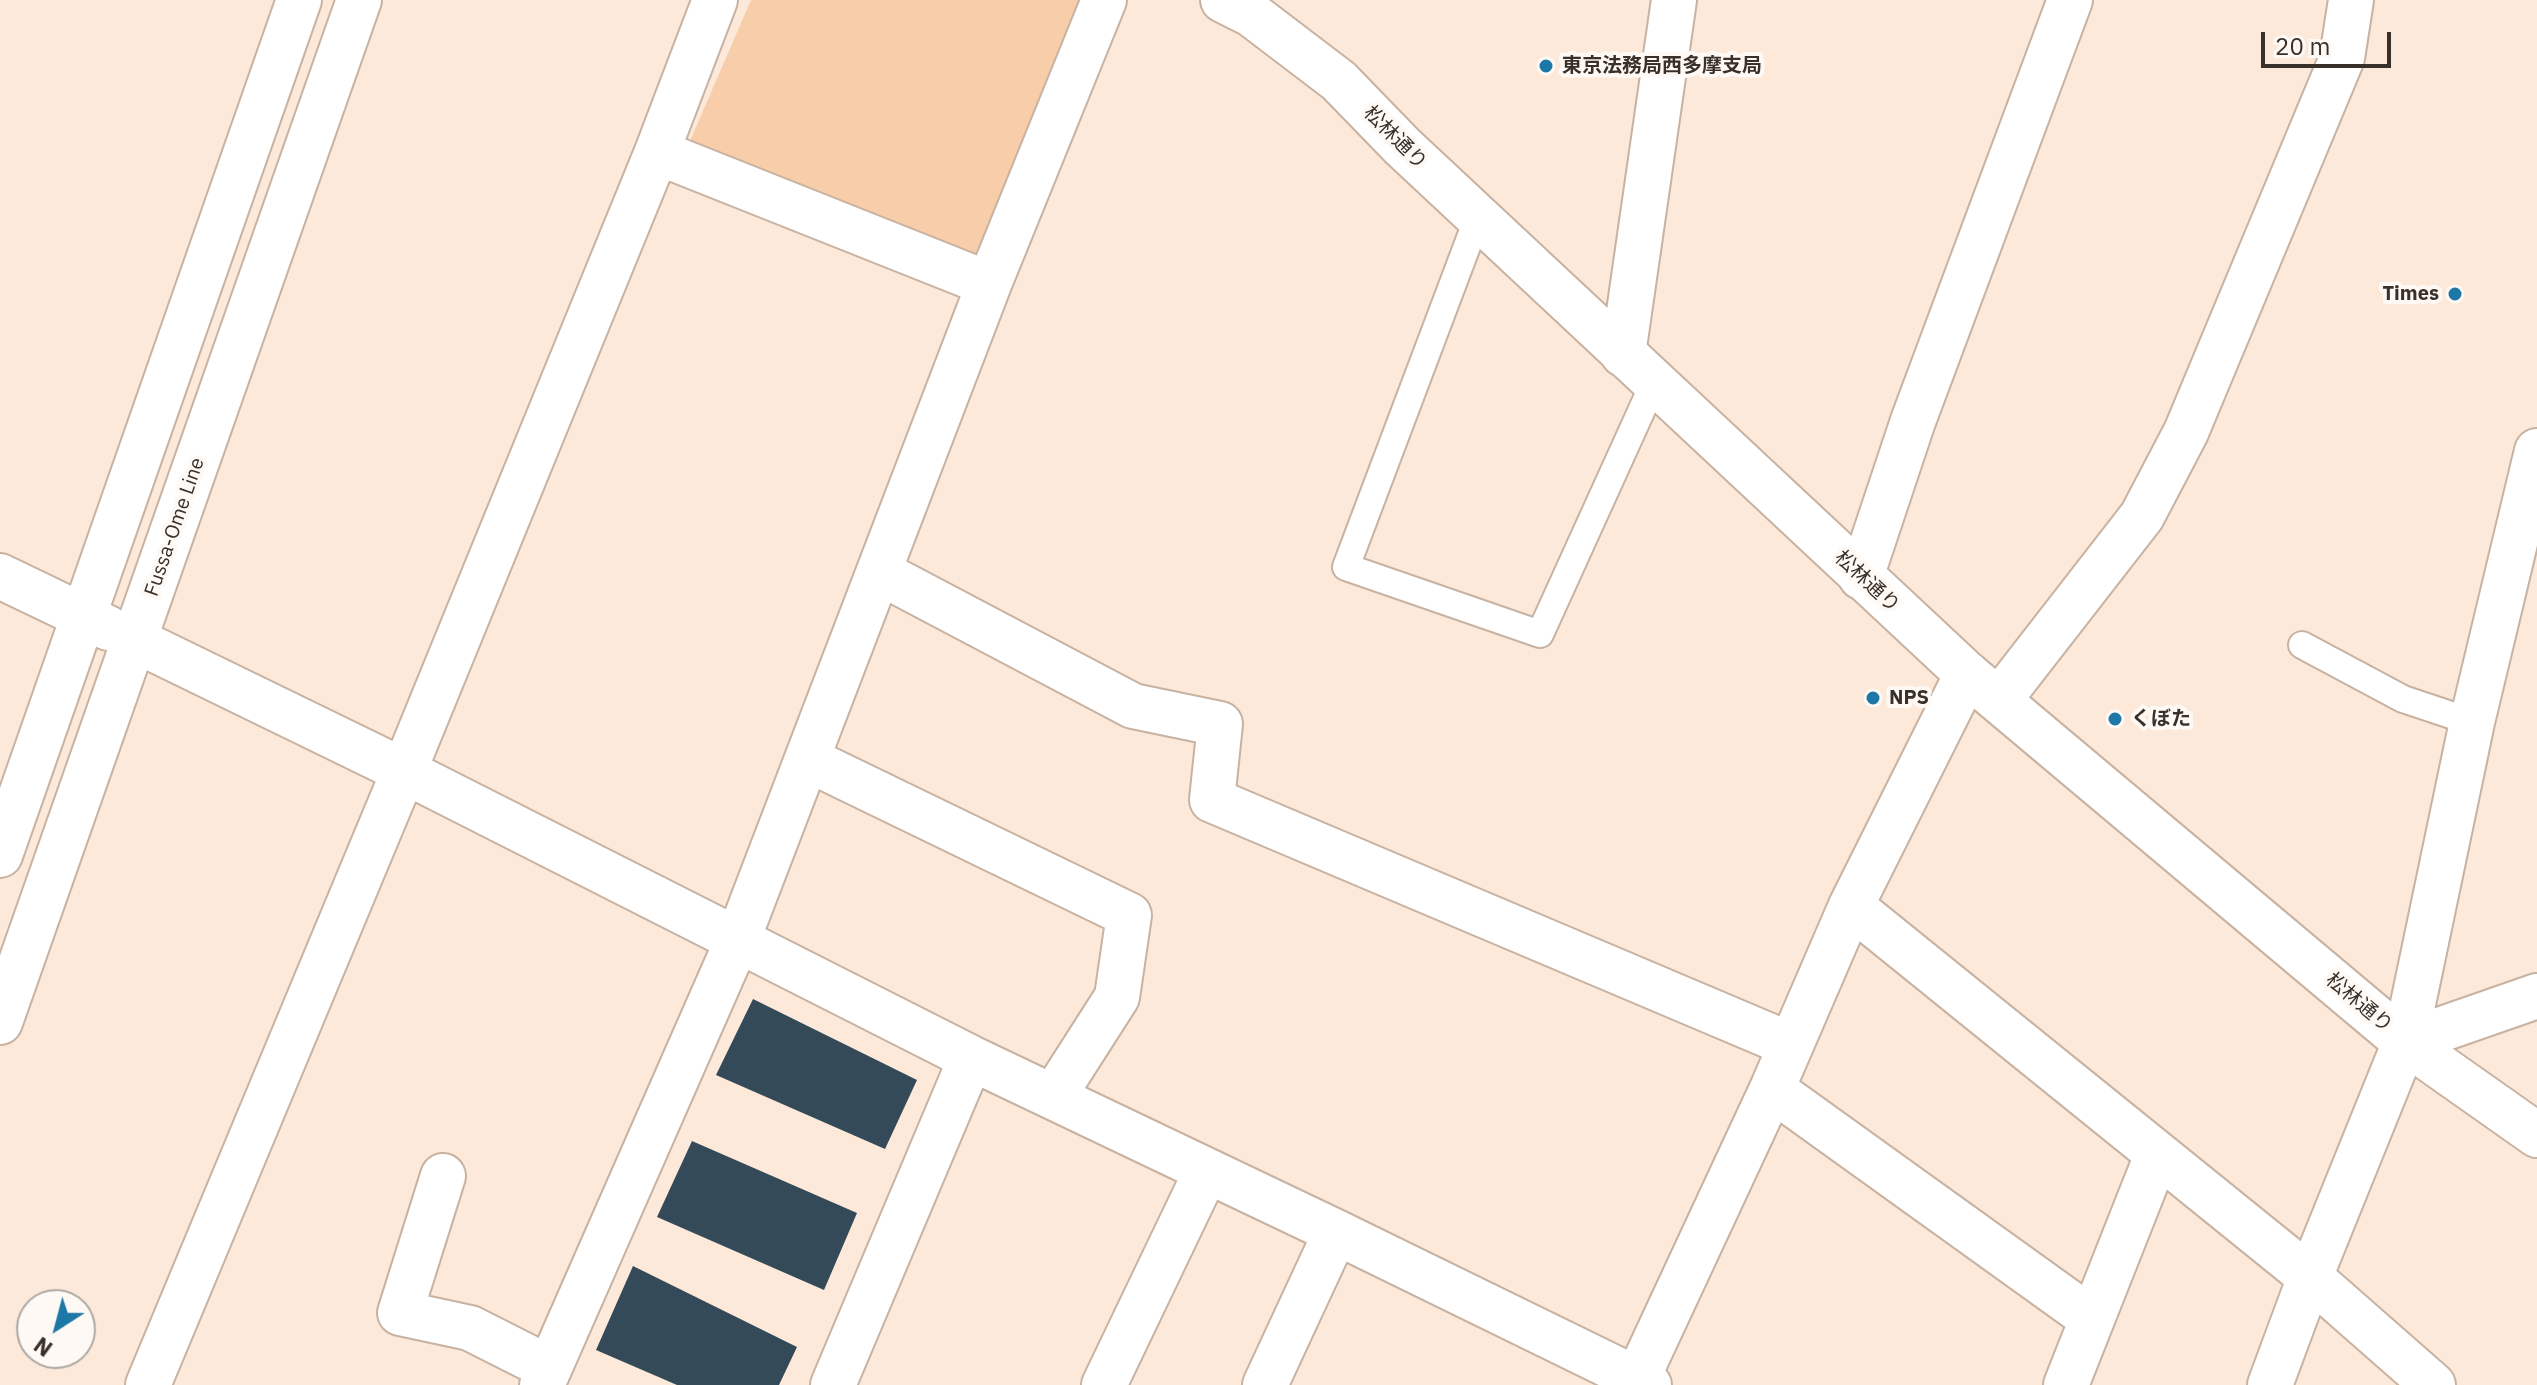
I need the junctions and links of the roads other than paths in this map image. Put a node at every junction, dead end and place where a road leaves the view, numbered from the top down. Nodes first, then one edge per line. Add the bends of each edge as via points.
1 (299, 0) edge
2 (715, 0) edge
3 (1104, 0) edge
4 (1223, 0) edge
5 (1674, 0) edge
6 (2070, 0) edge
7 (2351, 0) edge
8 (354, 16) edge
9 (657, 152) junction
10 (1478, 217) junction
11 (989, 284) junction
12 (1623, 354) junction
13 (1654, 383) junction
14 (2537, 451) edge
15 (879, 572) junction
16 (0, 576) edge
17 (1861, 577) junction
18 (83, 617) junction
19 (135, 640) junction
20 (2302, 645) dead end
21 (1983, 687) junction
22 (2472, 722) junction
23 (807, 759) junction
24 (404, 771) junction
25 (0, 855) edge
26 (1851, 906) junction
27 (738, 939) junction
28 (2537, 996) edge
29 (0, 1022) edge
30 (2405, 1042) junction
31 (1791, 1045) junction
32 (971, 1058) junction
33 (1772, 1089) junction
34 (1053, 1097) junction
35 (2537, 1135) edge
36 (2157, 1155) junction
37 (1206, 1172) junction
38 (443, 1176) dead end
39 (1336, 1232) junction
40 (2310, 1277) junction
41 (2092, 1319) junction
42 (546, 1377) edge
43 (1635, 1381) edge
44 (148, 1385) edge
45 (833, 1385) edge
46 (1104, 1385) edge
47 (1265, 1385) edge
48 (2066, 1385) edge
49 (2270, 1385) edge
50 (2433, 1385) edge

1 - 18 street
2 - 9 street
3 - 11 street
4 - 10 street, 松林通り via 1251,14 1339,81
5 - 12 street
6 - 17 street via 1913,421
7 - 21 street via 2342,58 2186,432 2142,516
8 - 19 street, Fussa-Ome Line
9 - 11 street
9 - 24 street
10 - 12 street, 松林通り
10 - 13 lane via 1346,567 1540,634
11 - 15 street
12 - 13 street, 松林通り
13 - 17 street, 松林通り
14 - 22 street
15 - 23 street
15 - 31 street via 1133,706 1220,724 1212,800
16 - 18 street
17 - 21 street, 松林通り
18 - 19 street
18 - 25 street
19 - 24 street
19 - 29 street, Fussa-Ome Line
20 - 22 lane via 2403,699
21 - 26 street
21 - 30 street, 松林通り
22 - 30 street
23 - 27 street
23 - 34 street via 1129,915 1117,997
24 - 27 street
24 - 44 street
26 - 31 street
26 - 36 street
27 - 32 street
27 - 42 street
28 - 30 street
30 - 35 street, 松林通り
30 - 40 street
31 - 33 street
32 - 34 street
32 - 45 street
33 - 41 street
33 - 43 street
34 - 37 street
36 - 40 street
36 - 41 street
37 - 39 street
37 - 46 street
38 - 42 street via 400,1313 470,1328
39 - 43 street
39 - 47 street
40 - 49 street
40 - 50 street
41 - 48 street

